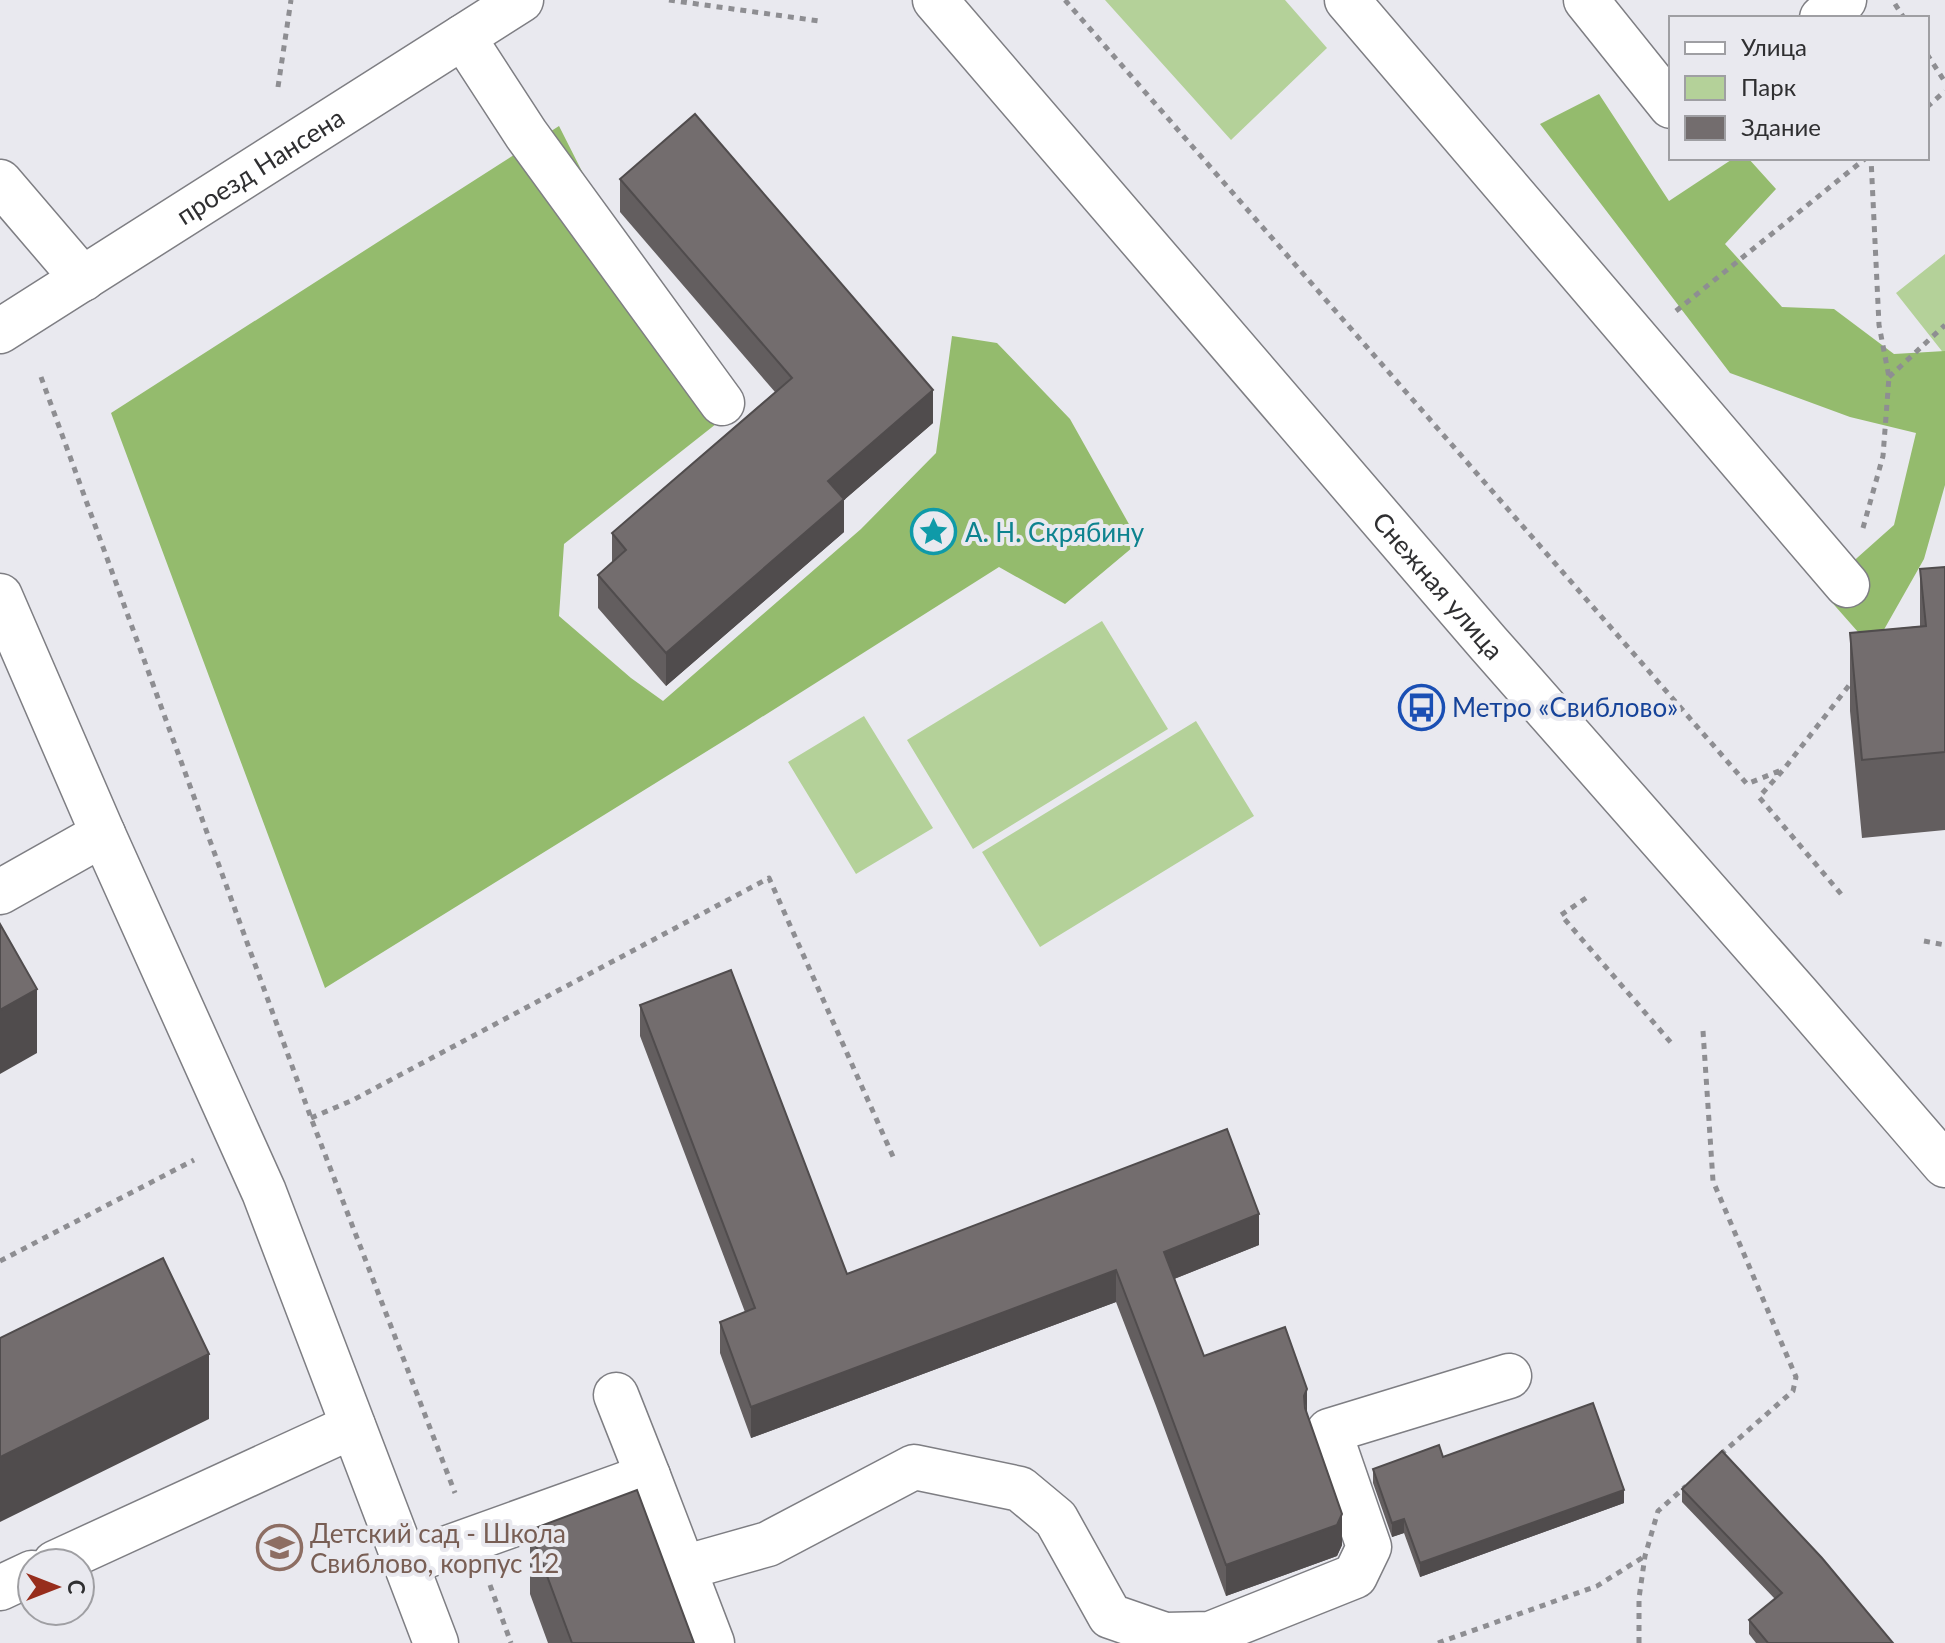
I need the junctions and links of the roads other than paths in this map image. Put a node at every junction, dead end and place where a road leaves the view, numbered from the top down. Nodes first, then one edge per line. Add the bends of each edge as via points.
1 (521, 0) edge
2 (935, 0) edge
3 (1347, 0) edge
4 (1586, 0) edge
5 (1844, 0) edge
6 (1824, 16) edge
7 (463, 37) junction
8 (1669, 104) edge
9 (0, 182) edge
10 (83, 279) junction
11 (0, 331) edge
12 (722, 403) dead end
13 (1847, 585) road end
14 (0, 596) edge
15 (13, 663) edge
16 (103, 834) junction
17 (0, 892) edge
18 (1945, 1165) edge
19 (1509, 1376) dead end
20 (616, 1395) dead end
21 (353, 1426) junction
22 (648, 1476) junction
23 (90, 1547) edge
24 (406, 1563) junction
25 (683, 1568) junction
26 (436, 1643) edge
27 (712, 1643) edge

1 - 7 street, проезд Нансена
2 - 18 street, Снежная улица
3 - 13 street
4 - 8 street
5 - 6 street
7 - 10 street, проезд Нансена
7 - 12 street via 526,134
9 - 10 street
10 - 11 street, проезд Нансена
14 - 15 street
15 - 16 street
16 - 17 street
16 - 21 street via 264,1192
19 - 25 street via 1329,1431 1369,1547 1355,1576 1210,1634 1165,1635 1110,1616 1056,1519 1020,1489 914,1467 768,1544
20 - 22 street
21 - 23 street
21 - 24 street
22 - 24 street
22 - 25 street
24 - 26 street
25 - 27 street

